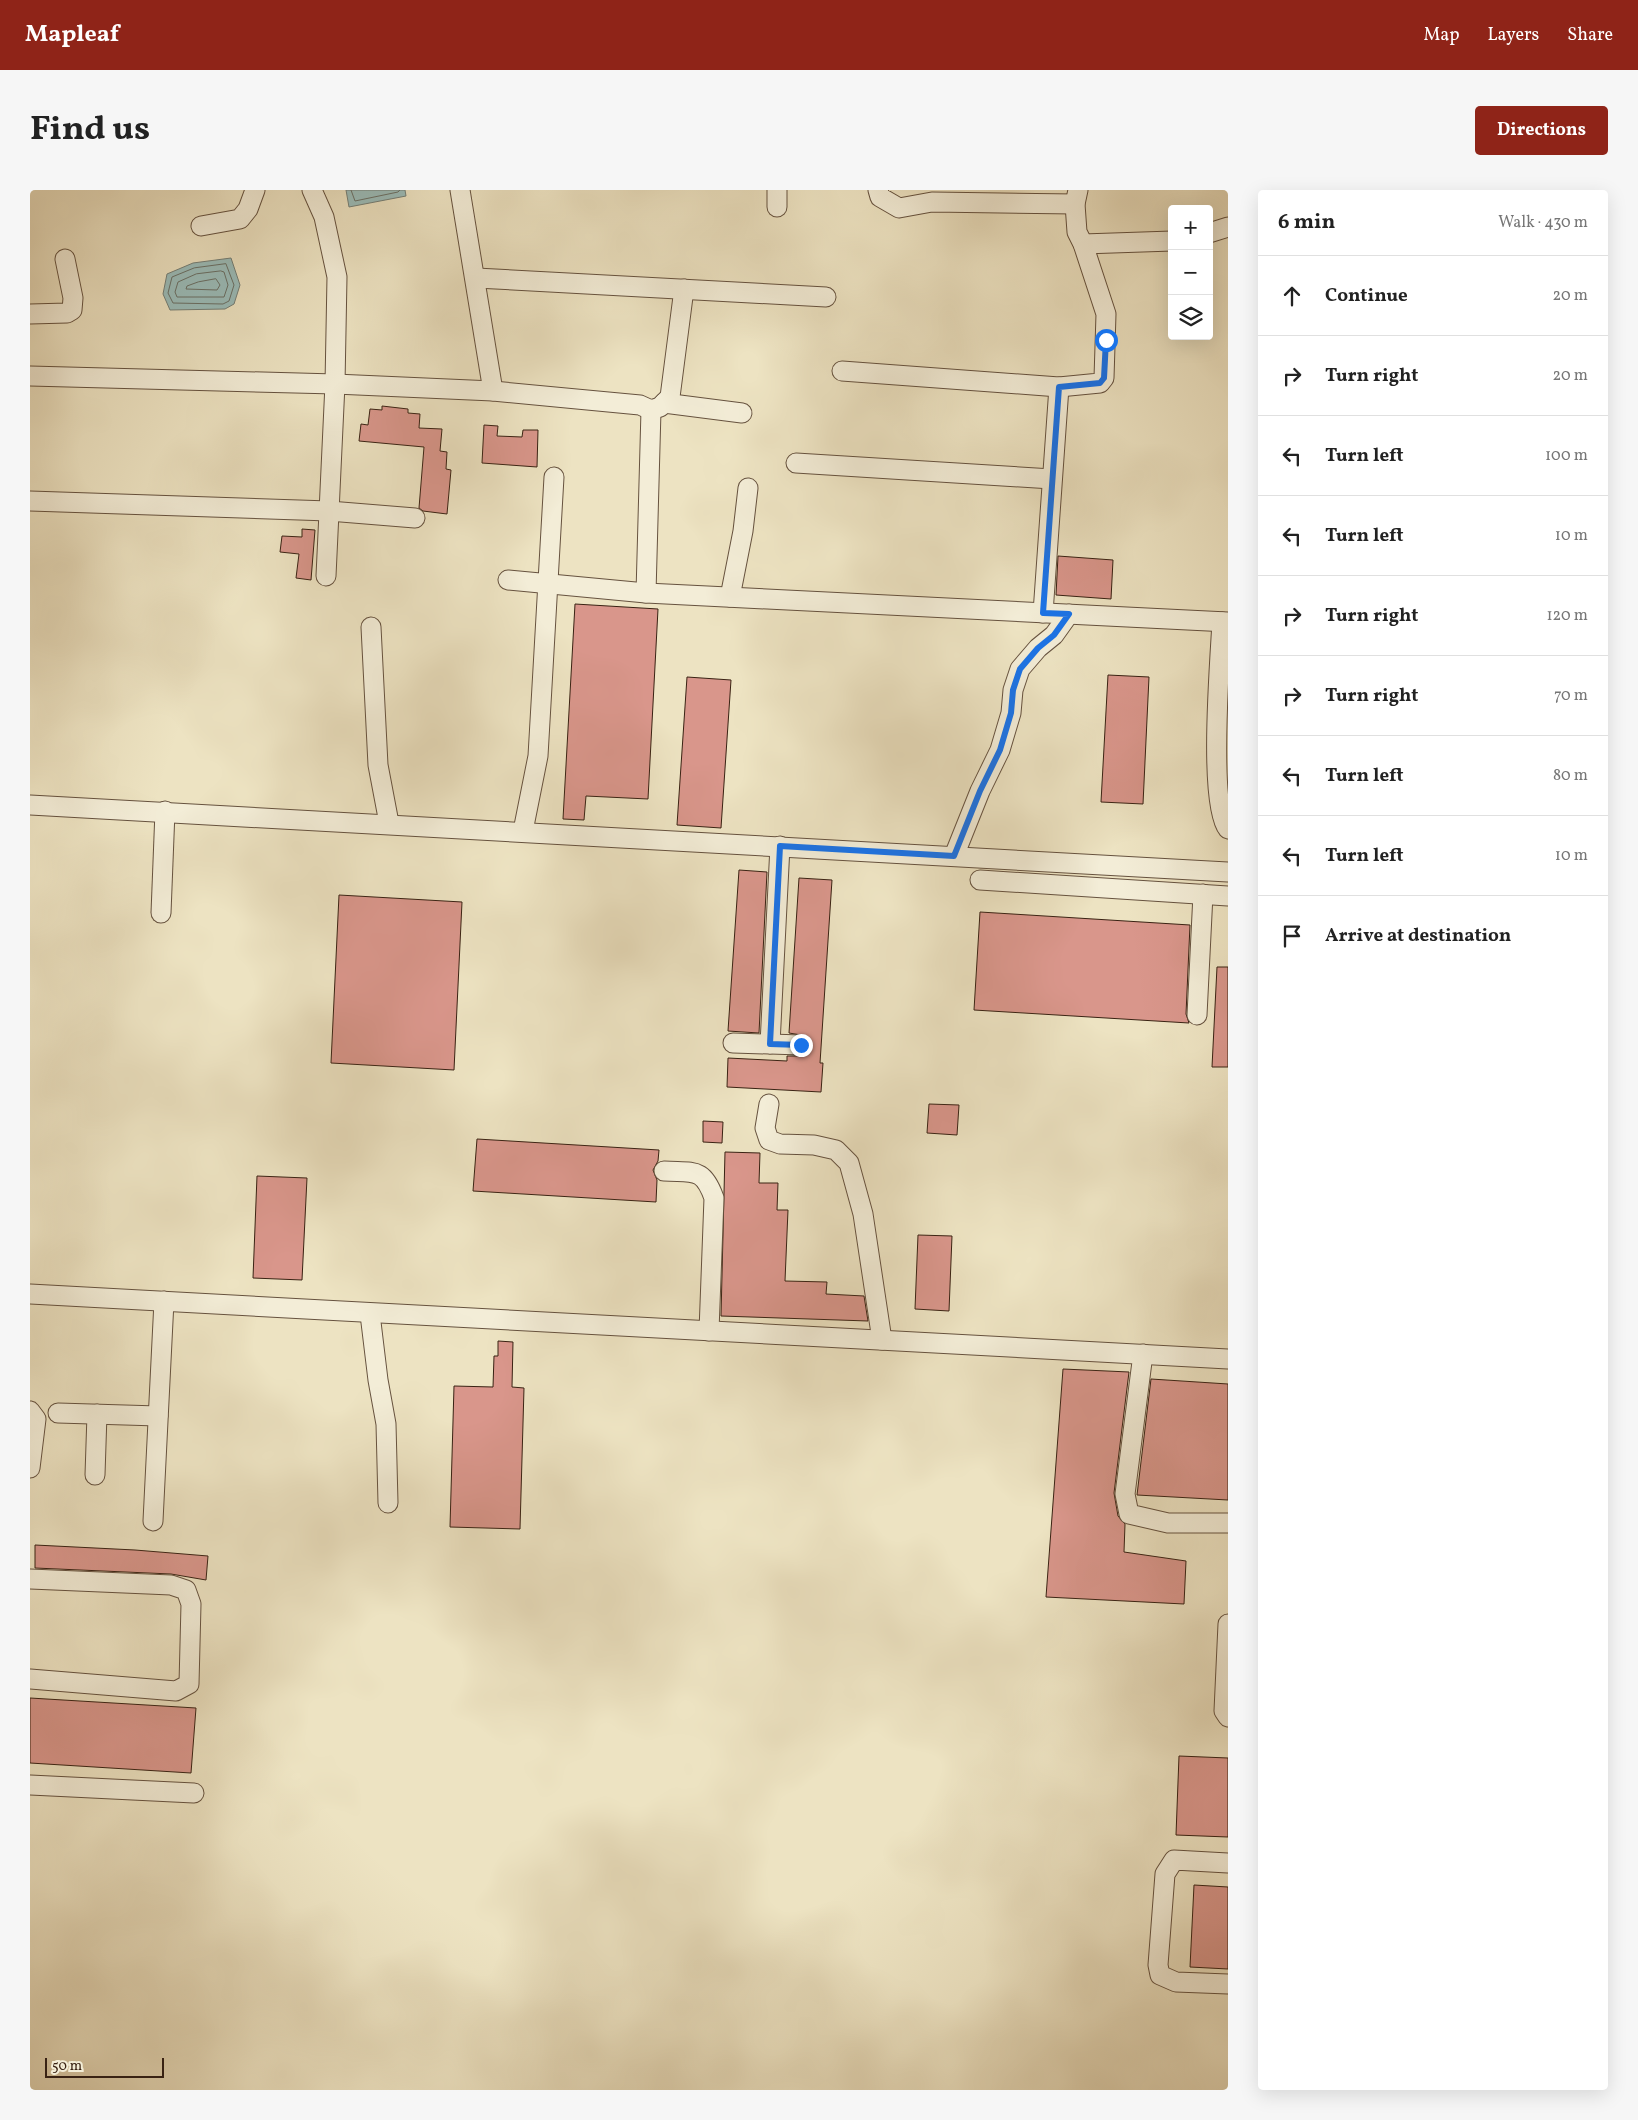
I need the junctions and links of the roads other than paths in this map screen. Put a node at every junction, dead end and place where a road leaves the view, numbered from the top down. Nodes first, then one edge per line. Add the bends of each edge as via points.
1 (255, 190) edge
2 (312, 190) edge
3 (460, 190) edge
4 (878, 190) edge
5 (1076, 197) edge
6 (201, 226) dead end
7 (1228, 228) edge
8 (1213, 232) edge
9 (1168, 241) edge
10 (1083, 244) junction
11 (65, 259) dead end
12 (476, 278) junction
13 (684, 289) junction
14 (826, 297) dead end
15 (30, 314) edge
16 (842, 371) dead end
17 (30, 376) edge
18 (335, 384) junction
19 (1059, 387) junction
20 (493, 391) junction
21 (658, 406) junction
22 (742, 414) dead end
23 (796, 463) dead end
24 (554, 477) dead end
25 (1052, 479) junction
26 (748, 488) dead end
27 (30, 501) edge
28 (329, 511) junction
29 (415, 518) dead end
30 (326, 576) dead end
31 (508, 580) dead end
32 (547, 585) junction
33 (646, 593) junction
34 (730, 597) junction
35 (1043, 613) junction
36 (1069, 614) junction
37 (1225, 622) edge
38 (371, 627) dead end
39 (30, 805) edge
40 (165, 811) junction
41 (389, 824) junction
42 (1228, 829) edge
43 (523, 831) junction
44 (780, 846) junction
45 (954, 856) junction
46 (1228, 872) edge
47 (980, 880) dead end
48 (1203, 894) junction
49 (1228, 896) edge
50 (161, 913) dead end
51 (1197, 1015) dead end
52 (733, 1042) dead end
53 (770, 1044) junction
54 (801, 1045) dead end
55 (769, 1104) dead end
56 (664, 1171) dead end
57 (30, 1294) edge
58 (164, 1301) junction
59 (370, 1314) junction
60 (709, 1331) junction
61 (882, 1340) junction
62 (1143, 1354) junction
63 (1228, 1359) edge
64 (30, 1412) edge
65 (58, 1413) dead end
66 (97, 1414) junction
67 (158, 1416) junction
68 (30, 1468) edge
69 (95, 1474) dead end
70 (388, 1503) dead end
71 (153, 1521) dead end
72 (1228, 1523) edge
73 (30, 1579) edge
74 (1228, 1624) edge
75 (30, 1679) edge
76 (1228, 1717) edge
77 (30, 1785) edge
78 (194, 1794) dead end
79 (1228, 1863) edge
80 (1228, 1984) edge

1 - 6 street via 240,219
2 - 18 street via 324,217 337,277
3 - 12 street
4 - 5 street via 880,197 899,208 932,202
5 - 10 street via 1077,232
7 - 8 street
9 - 10 street
10 - 19 street via 1106,314 1104,378 1100,383
11 - 15 street via 73,298 72,310
12 - 13 street
12 - 20 street
13 - 14 street
13 - 21 street via 670,397
16 - 19 street
17 - 18 street
18 - 20 street
18 - 28 street
19 - 25 street
20 - 21 street
21 - 22 street
21 - 33 street
23 - 25 street
24 - 32 street
25 - 35 street
26 - 34 street
27 - 28 street
28 - 29 street
28 - 30 street
31 - 32 street
32 - 33 street
32 - 43 street via 538,756
33 - 34 street
34 - 35 street
35 - 36 street
36 - 37 street
36 - 45 street via 1054,635 1020,669 1000,750
37 - 42 street via 1216,750 1218,793 1223,824
38 - 41 street via 378,765
39 - 40 street
40 - 41 street
40 - 50 street
41 - 43 street
43 - 44 street
44 - 45 street
44 - 53 street
45 - 46 street
47 - 48 street
48 - 49 street
48 - 51 street
52 - 53 street
53 - 54 street
55 - 61 street via 765,1128 769,1140 836,1150 849,1163 863,1214
56 - 60 street via 700,1174 708,1182 714,1198
57 - 58 street
58 - 59 street
58 - 67 street
59 - 60 street
59 - 70 street via 386,1424
60 - 61 street
61 - 62 street
62 - 63 street
62 - 72 street via 1125,1494 1129,1514 1168,1522
64 - 68 street via 36,1419
65 - 66 street
66 - 67 street
66 - 69 street
67 - 71 street
73 - 75 street via 171,1585 186,1590 191,1604 189,1684 176,1691
74 - 76 street via 1224,1711
77 - 78 street
79 - 80 street via 1174,1860 1165,1874 1158,1965 1160,1976 1176,1982

